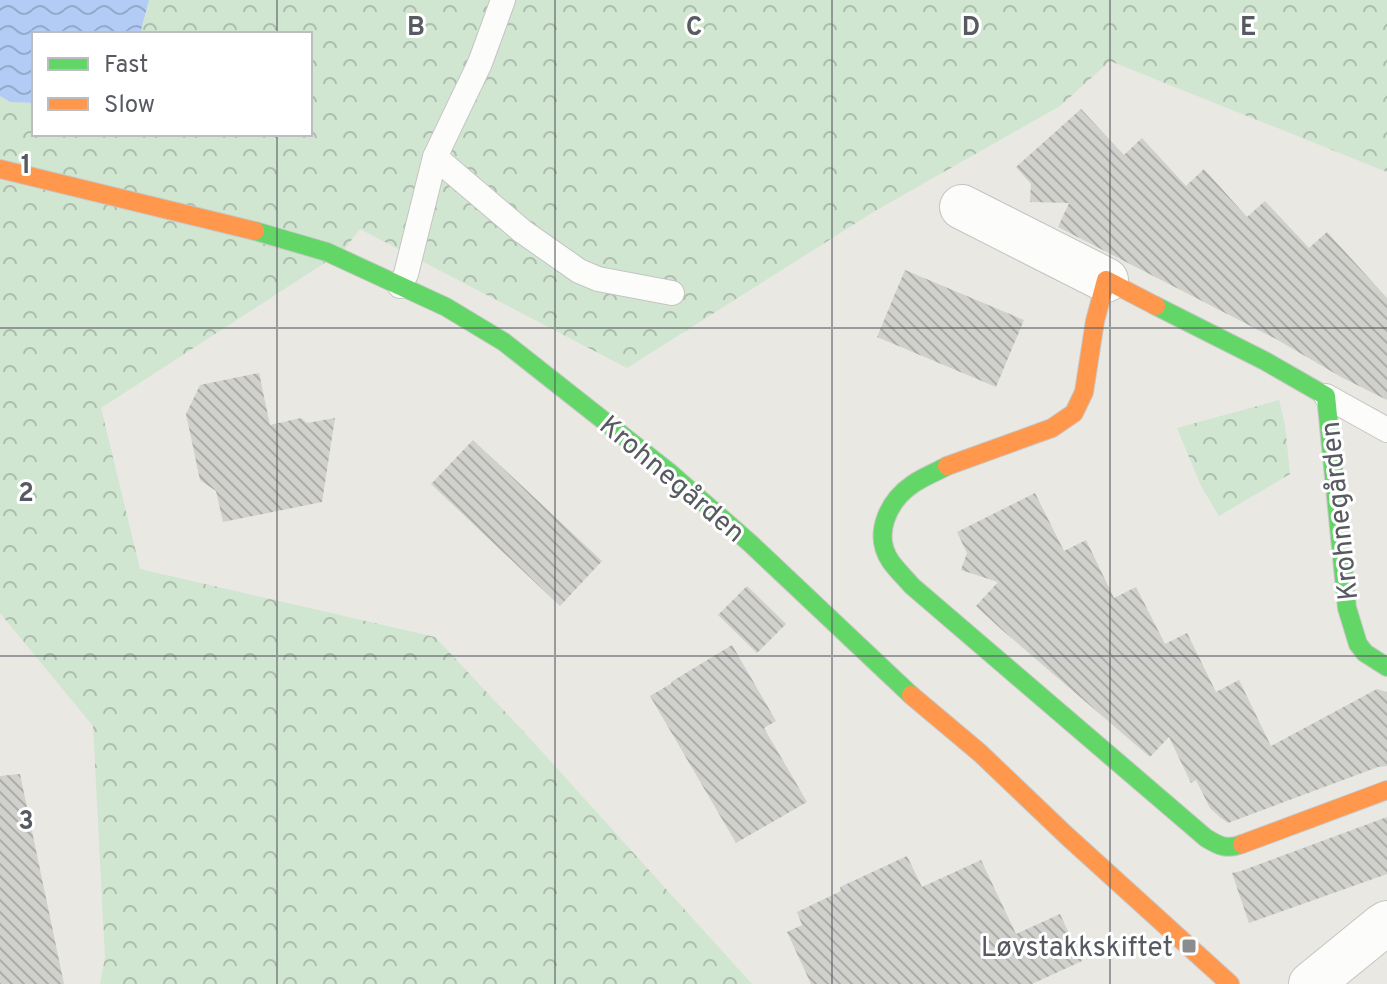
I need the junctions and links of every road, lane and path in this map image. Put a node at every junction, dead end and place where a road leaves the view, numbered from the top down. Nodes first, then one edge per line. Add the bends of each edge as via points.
1 (503, 0) edge
2 (435, 157) junction
3 (0, 169) edge
4 (962, 207) dead end
5 (1106, 280) junction
6 (400, 286) junction
7 (672, 293) dead end
8 (1326, 396) junction
9 (1387, 430) edge
10 (1387, 667) edge
11 (1387, 790) edge
12 (1387, 923) edge
13 (1230, 984) edge
14 (1311, 984) edge

1 - 2 lane
2 - 6 lane
2 - 7 lane via 522,231 579,271
3 - 6 street, Krohnegården via 327,252
4 - 5 street, Krohnegården
5 - 8 street, Krohnegården
5 - 11 street via 1084,392 1074,413 1052,428 949,465 911,485 890,507 882,527 889,560 912,586 1220,847 1232,848
6 - 13 street, Krohnegården via 504,342 669,472
8 - 9 lane
8 - 10 street, Krohnegården via 1347,608 1358,644
12 - 14 street

